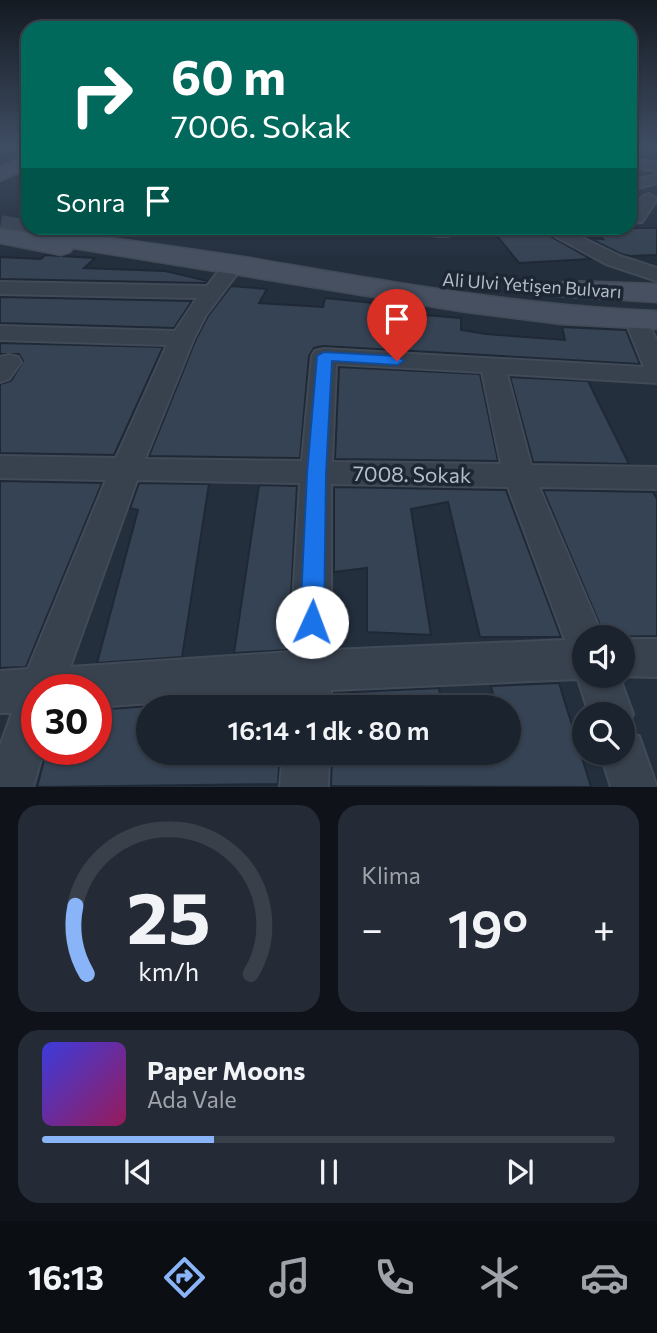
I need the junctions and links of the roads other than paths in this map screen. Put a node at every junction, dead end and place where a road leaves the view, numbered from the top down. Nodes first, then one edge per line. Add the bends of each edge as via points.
1 (653, 199) edge
2 (637, 217) edge
3 (21, 230) edge
4 (0, 234) edge
5 (81, 235) edge
6 (121, 235) edge
7 (191, 235) edge
8 (563, 235) edge
9 (322, 271) junction
10 (657, 275) edge
11 (221, 282) junction
12 (0, 288) edge
13 (657, 293) edge
14 (646, 320) edge
15 (0, 333) edge
16 (182, 338) junction
17 (493, 367) junction
18 (657, 368) edge
19 (657, 375) edge
20 (0, 467) edge
21 (125, 471) junction
22 (316, 474) junction
23 (519, 476) junction
24 (657, 478) edge
25 (579, 625) edge
26 (635, 658) edge
27 (657, 658) edge
28 (572, 660) edge
29 (45, 674) edge
30 (310, 689) edge
31 (112, 690) edge
32 (21, 691) edge
33 (0, 692) edge
34 (21, 751) edge
35 (305, 765) edge
36 (628, 765) edge
37 (9, 787) edge
38 (304, 787) edge
39 (635, 787) edge

1 - 2 street
3 - 4 main road
4 - 11 main road
5 - 9 main road
6 - 9 main road, Ali Ulvi Yetişen Bulvarı
7 - 9 main road, Ali Ulvi Yetişen Bulvarı via 288,250
8 - 10 street
9 - 11 main road
9 - 13 main road, Ali Ulvi Yetişen Bulvarı
9 - 14 main road via 396,293
11 - 12 street
11 - 16 street
14 - 18 street
15 - 16 street
16 - 21 street
17 - 19 street
17 - 22 street via 324,356
17 - 23 street
20 - 21 street, 7008. Sokak
21 - 22 street, 7008. Sokak
21 - 29 street
22 - 23 street, 7008. Sokak
22 - 30 street
23 - 24 street, 7008. Sokak
23 - 25 street
26 - 27 street
28 - 30 street
30 - 31 street
32 - 33 street
34 - 37 street
35 - 38 street
36 - 39 street

